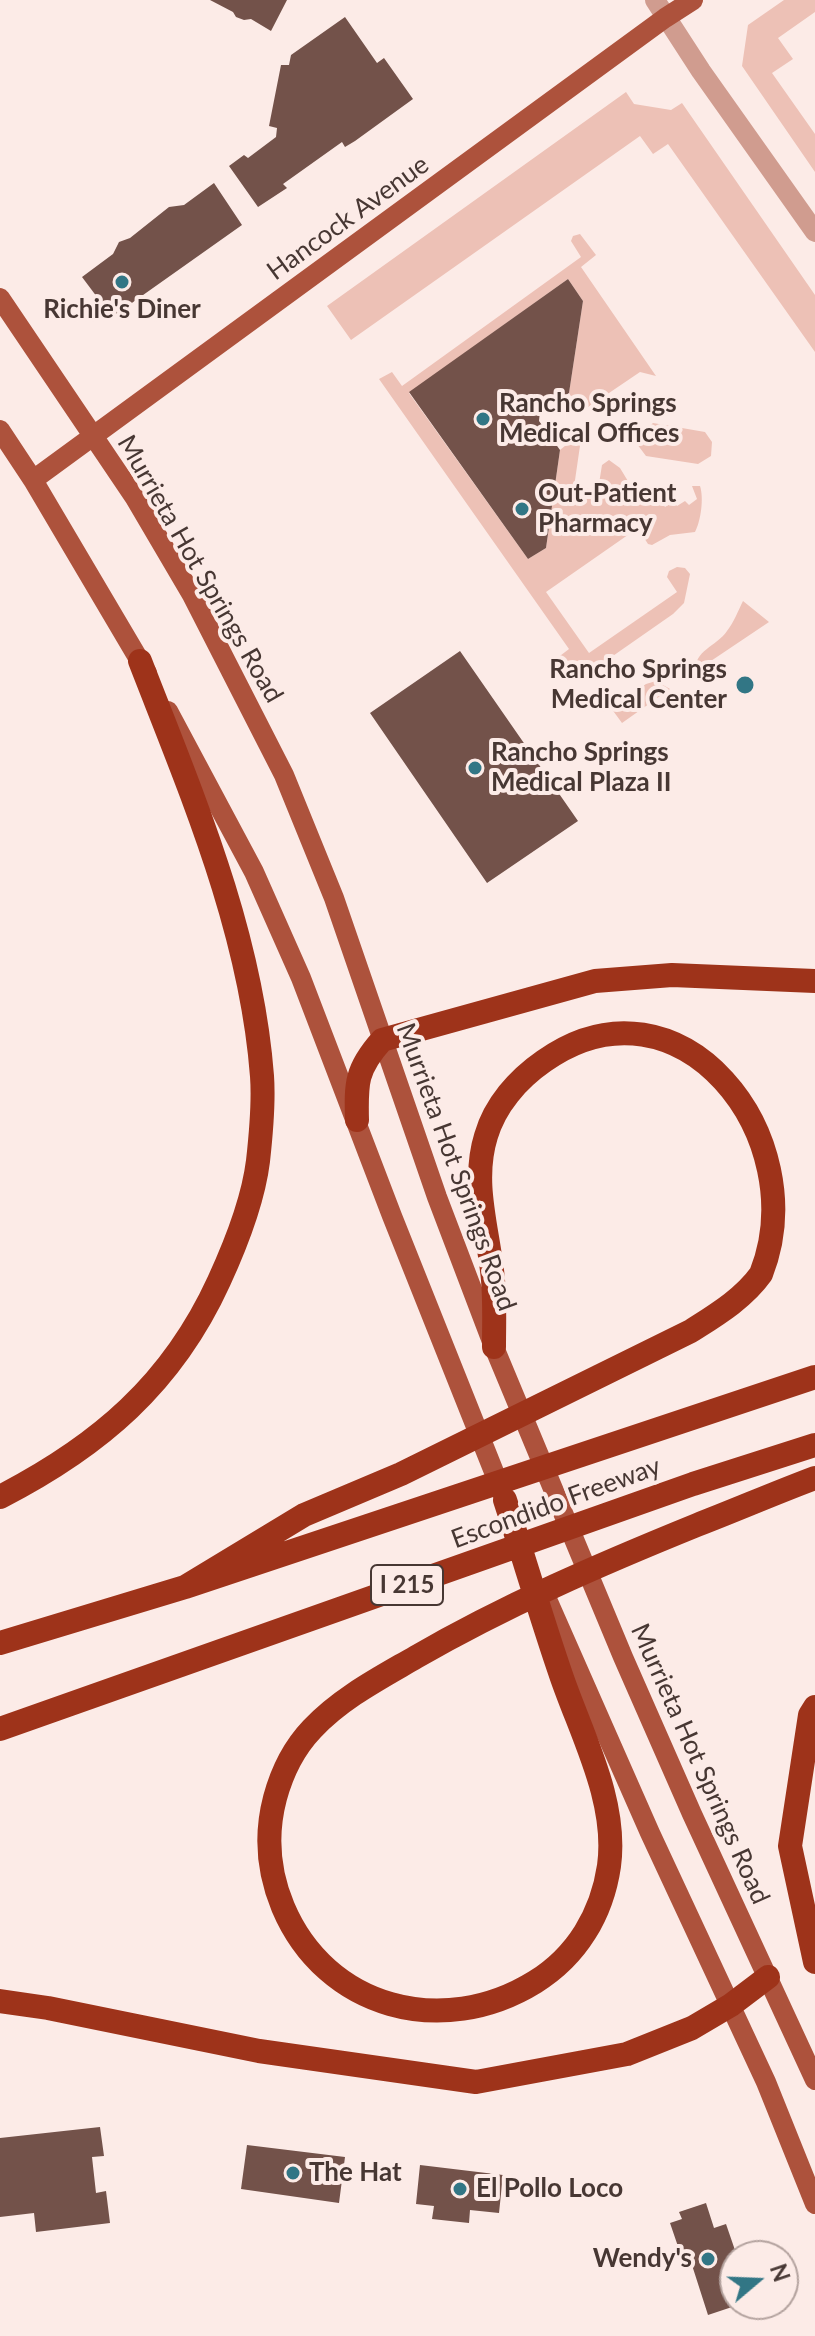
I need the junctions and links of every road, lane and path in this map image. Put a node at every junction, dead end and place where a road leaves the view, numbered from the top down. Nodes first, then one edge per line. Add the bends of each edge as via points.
1 (693, 0) edge
2 (660, 9) edge
3 (815, 232) edge
4 (0, 298) edge
5 (0, 430) edge
6 (93, 435) junction
7 (33, 480) junction
8 (140, 661) junction
9 (815, 981) edge
10 (382, 1040) junction
11 (357, 1120) junction
12 (494, 1347) junction
13 (815, 1377) edge
14 (815, 1445) edge
15 (815, 1478) edge
16 (0, 1497) edge
17 (505, 1500) joint
18 (185, 1587) junction
19 (0, 1643) edge
20 (568, 1671) junction
21 (815, 1707) edge
22 (0, 1729) edge
23 (815, 1962) edge
24 (768, 1977) junction
25 (0, 2001) edge
26 (731, 2005) junction
27 (815, 2080) edge
28 (815, 2204) edge

1 - 2 main road, Hancock Avenue
2 - 3 street
2 - 6 main road, Hancock Avenue
4 - 6 main road, Murrieta Hot Springs Road
5 - 7 main road
6 - 7 main road, Hancock Avenue
6 - 10 main road, Murrieta Hot Springs Road via 192,595 284,775 334,898
7 - 8 main road
8 - 11 main road via 254,872
8 - 16 highway via 202,821 253,1001 263,1079 257,1164 237,1240 213,1295 160,1378 102,1435
9 - 10 highway via 672,975 595,981
10 - 11 highway via 365,1058 356,1082
10 - 12 main road, Murrieta Hot Springs Road
11 - 17 main road
12 - 18 highway via 493,1281 479,1182 486,1136 516,1085 558,1051 609,1035 641,1034 690,1046 739,1076 779,1135 790,1185 781,1236 748,1289 691,1331 414,1468 304,1515
12 - 24 main road, Murrieta Hot Springs Road via 623,1657
13 - 18 highway, Escondido Freeway / I 215
14 - 22 highway, Escondido Freeway / I 215
15 - 20 highway via 566,1579 445,1640 348,1698 311,1730 280,1779 267,1839 270,1866 290,1923 306,1949 350,1988 414,2009 473,2009 541,1979 587,1930 605,1886 610,1834
17 - 20 highway
18 - 19 highway, Escondido Freeway / I 215
20 - 26 main road
21 - 23 highway via 790,1846
24 - 26 highway
24 - 27 main road, Murrieta Hot Springs Road
25 - 26 highway via 259,2051 476,2082 627,2054 692,2028
26 - 28 main road

